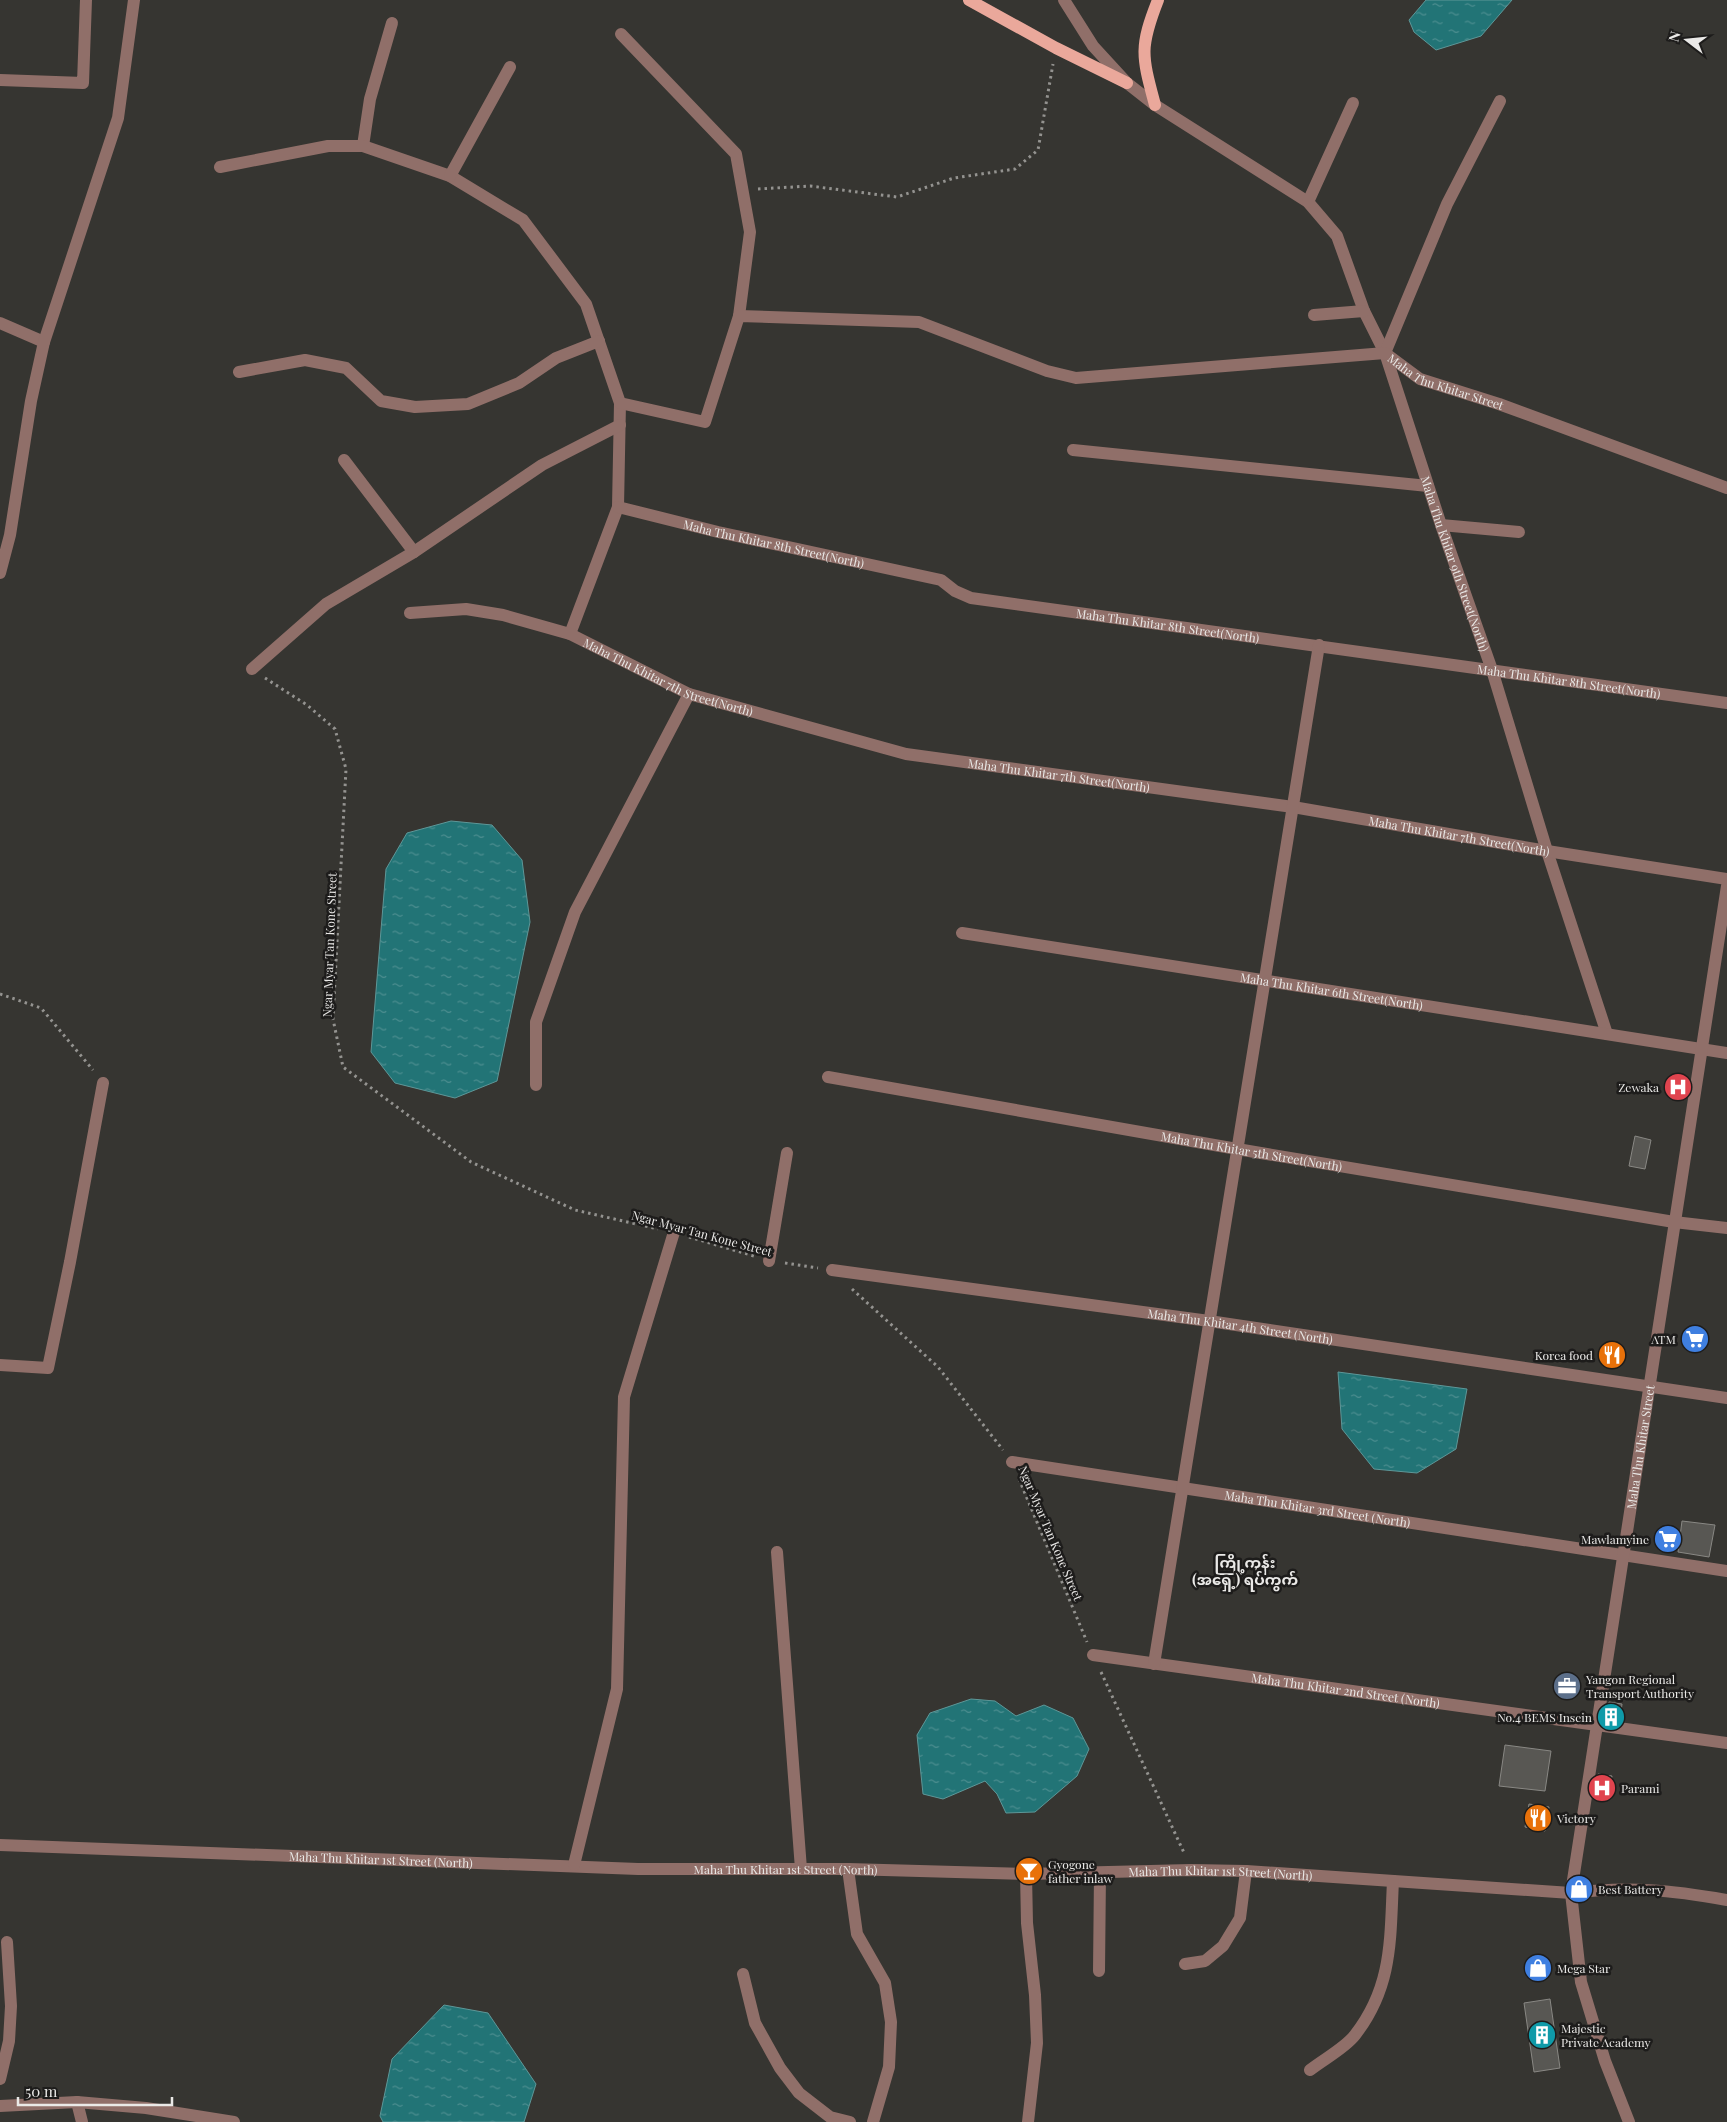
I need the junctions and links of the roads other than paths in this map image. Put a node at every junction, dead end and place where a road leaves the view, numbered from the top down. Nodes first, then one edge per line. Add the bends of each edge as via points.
1 (86, 0) edge
2 (134, 0) edge
3 (969, 0) edge
4 (1064, 0) edge
5 (1158, 0) edge
6 (392, 23) dead end
7 (621, 34) dead end
8 (510, 67) dead end
9 (0, 80) edge
10 (1127, 82) junction
11 (1500, 101) dead end
12 (1353, 103) dead end
13 (1155, 105) junction
14 (363, 146) junction
15 (220, 166) dead end
16 (450, 176) junction
17 (1308, 202) junction
18 (1364, 311) junction
19 (1314, 315) dead end
20 (739, 316) junction
21 (0, 323) edge
22 (599, 341) junction
23 (44, 342) junction
24 (1385, 353) junction
25 (239, 372) dead end
26 (620, 403) junction
27 (620, 425) junction
28 (1073, 450) dead end
29 (344, 460) dead end
30 (1428, 486) junction
31 (1727, 488) edge
32 (618, 507) junction
33 (1441, 525) junction
34 (1519, 532) dead end
35 (5, 533) edge
36 (414, 552) junction
37 (0, 574) edge
38 (410, 613) dead end
39 (570, 634) junction
40 (1319, 645) junction
41 (252, 669) road end
42 (1492, 670) junction
43 (689, 694) junction
44 (1727, 703) edge
45 (1293, 807) junction
46 (1547, 851) junction
47 (1727, 879) edge
48 (1727, 886) edge
49 (962, 933) dead end
50 (1264, 980) junction
51 (1607, 1034) junction
52 (1701, 1048) junction
53 (1727, 1052) edge
54 (828, 1077) dead end
55 (103, 1083) road end
56 (536, 1085) dead end
57 (1237, 1149) junction
58 (787, 1153) dead end
59 (1674, 1222) junction
60 (1727, 1228) edge
61 (674, 1232) road end
62 (769, 1261) road end
63 (832, 1270) road end
64 (1209, 1320) junction
65 (0, 1365) edge
66 (1649, 1386) junction
67 (1727, 1398) edge
68 (1012, 1462) road end
69 (1182, 1487) junction
70 (777, 1552) dead end
71 (1623, 1556) junction
72 (1727, 1571) edge
73 (1093, 1656) road end
74 (1154, 1664) junction
75 (1597, 1725) junction
76 (1727, 1743) edge
77 (0, 1845) edge
78 (574, 1865) junction
79 (801, 1869) junction
80 (848, 1869) junction
81 (1246, 1871) junction
82 (1026, 1874) junction
83 (1100, 1874) junction
84 (1393, 1881) junction
85 (1571, 1893) junction
86 (1727, 1900) edge
87 (7, 1942) dead end
88 (1185, 1964) dead end
89 (1099, 1971) dead end
90 (743, 1974) dead end
91 (1310, 2070) dead end
92 (0, 2079) edge
93 (77, 2102) junction
94 (0, 2106) edge
95 (82, 2122) edge
96 (234, 2122) edge
97 (850, 2122) edge
98 (874, 2122) edge
99 (1028, 2122) edge
100 (1629, 2122) edge

1 - 9 street via 83,83
2 - 23 street via 118,118
3 - 10 main road via 1056,48
4 - 10 street, Maha Thu Khitar Street via 1093,46
5 - 13 main road via 1146,29 1143,47
6 - 14 street via 370,99
7 - 20 street via 736,154 750,232
8 - 16 street
10 - 13 street, Maha Thu Khitar Street
11 - 24 street via 1447,204
12 - 17 street
13 - 17 street, Maha Thu Khitar Street
14 - 15 street via 328,146
14 - 16 street
16 - 22 street via 523,220 586,304
17 - 18 street, Maha Thu Khitar Street via 1337,236
18 - 19 street
18 - 24 street, Maha Thu Khitar Street
20 - 24 street via 919,322 1048,371 1076,378
20 - 26 street via 705,422
21 - 23 street
22 - 25 street via 556,358 519,383 468,404 416,407 381,401 346,368 305,360
22 - 26 street
23 - 35 street
24 - 30 street, Maha Thu Khitar 9th Street(North)
24 - 31 street, Maha Thu Khitar Street via 1420,379 1499,404
26 - 27 street
27 - 32 street
27 - 36 street via 542,465
28 - 30 street
29 - 36 street
30 - 33 street, Maha Thu Khitar 9th Street(North)
32 - 39 street
32 - 40 street, Maha Thu Khitar 8th Street(North) via 941,580 971,598
33 - 34 street
33 - 42 street, Maha Thu Khitar 9th Street(North)
35 - 37 street
36 - 41 street via 326,604
38 - 39 street, Maha Thu Khitar 7th Street(North) via 466,609 503,615
39 - 43 street, Maha Thu Khitar 7th Street(North)
40 - 42 street, Maha Thu Khitar 8th Street(North)
40 - 45 street
42 - 44 street, Maha Thu Khitar 8th Street(North)
42 - 46 street, Maha Thu Khitar 9th Street(North)
43 - 45 street, Maha Thu Khitar 7th Street(North) via 906,754
43 - 56 street via 575,912 536,1022
45 - 46 street, Maha Thu Khitar 7th Street(North)
45 - 50 street
46 - 47 street, Maha Thu Khitar 7th Street(North)
46 - 51 street, Maha Thu Khitar 9th Street(North)
48 - 52 street, Maha Thu Khitar Street
49 - 50 street, Maha Thu Khitar 6th Street(North)
50 - 51 street, Maha Thu Khitar 6th Street(North)
50 - 57 street
51 - 52 street, Maha Thu Khitar 6th Street(North)
52 - 53 street, Maha Thu Khitar 6th Street(North)
52 - 59 street, Maha Thu Khitar Street
54 - 57 street, Maha Thu Khitar 5th Street(North)
55 - 65 street via 48,1368
57 - 59 street, Maha Thu Khitar 5th Street(North)
57 - 64 street
58 - 62 street
59 - 60 street, Maha Thu Khitar 5th Street(North)
59 - 66 street, Maha Thu Khitar Street
61 - 78 street via 624,1397 617,1689
63 - 64 street, Maha Thu Khitar 4th Street (North)
64 - 66 street, Maha Thu Khitar 4th Street (North)
64 - 69 street
66 - 67 street, Maha Thu Khitar 4th Street (North)
66 - 71 street, Maha Thu Khitar Street
68 - 69 street, Maha Thu Khitar 3rd Street (North)
69 - 71 street, Maha Thu Khitar 3rd Street (North)
69 - 74 street
70 - 79 street
71 - 72 street, Maha Thu Khitar 3rd Street (North)
71 - 75 street, Maha Thu Khitar Street
73 - 74 street, Maha Thu Khitar 2nd Street (North)
74 - 75 street, Maha Thu Khitar 2nd Street (North)
75 - 76 street, Maha Thu Khitar 2nd Street (North)
75 - 85 street, Maha Thu Khitar Street
77 - 78 street, Maha Thu Khitar 1st Street (North)
78 - 79 street, Maha Thu Khitar 1st Street (North) via 638,1869
79 - 80 street, Maha Thu Khitar 1st Street (North)
80 - 82 street, Maha Thu Khitar 1st Street (North)
80 - 98 street via 857,1934 884,1982 891,2022 889,2067
81 - 83 street, Maha Thu Khitar 1st Street (North)
81 - 84 street, Maha Thu Khitar 1st Street (North)
81 - 88 street via 1240,1918 1223,1946 1205,1961
82 - 83 street, Maha Thu Khitar 1st Street (North)
82 - 99 street via 1038,2043
83 - 89 street
84 - 85 street, Maha Thu Khitar 1st Street (North)
84 - 91 street via 1389,1957 1382,1988 1355,2036
85 - 86 street, Maha Thu Khitar 1st Street (North) via 1607,1889 1672,1890
85 - 100 street, Maha Thu Khitar Street via 1581,1982 1605,2061
87 - 92 street via 11,2006 9,2041
90 - 97 street via 755,2023 780,2068 799,2094 830,2117
93 - 94 street
93 - 95 street
93 - 96 street via 146,2108

